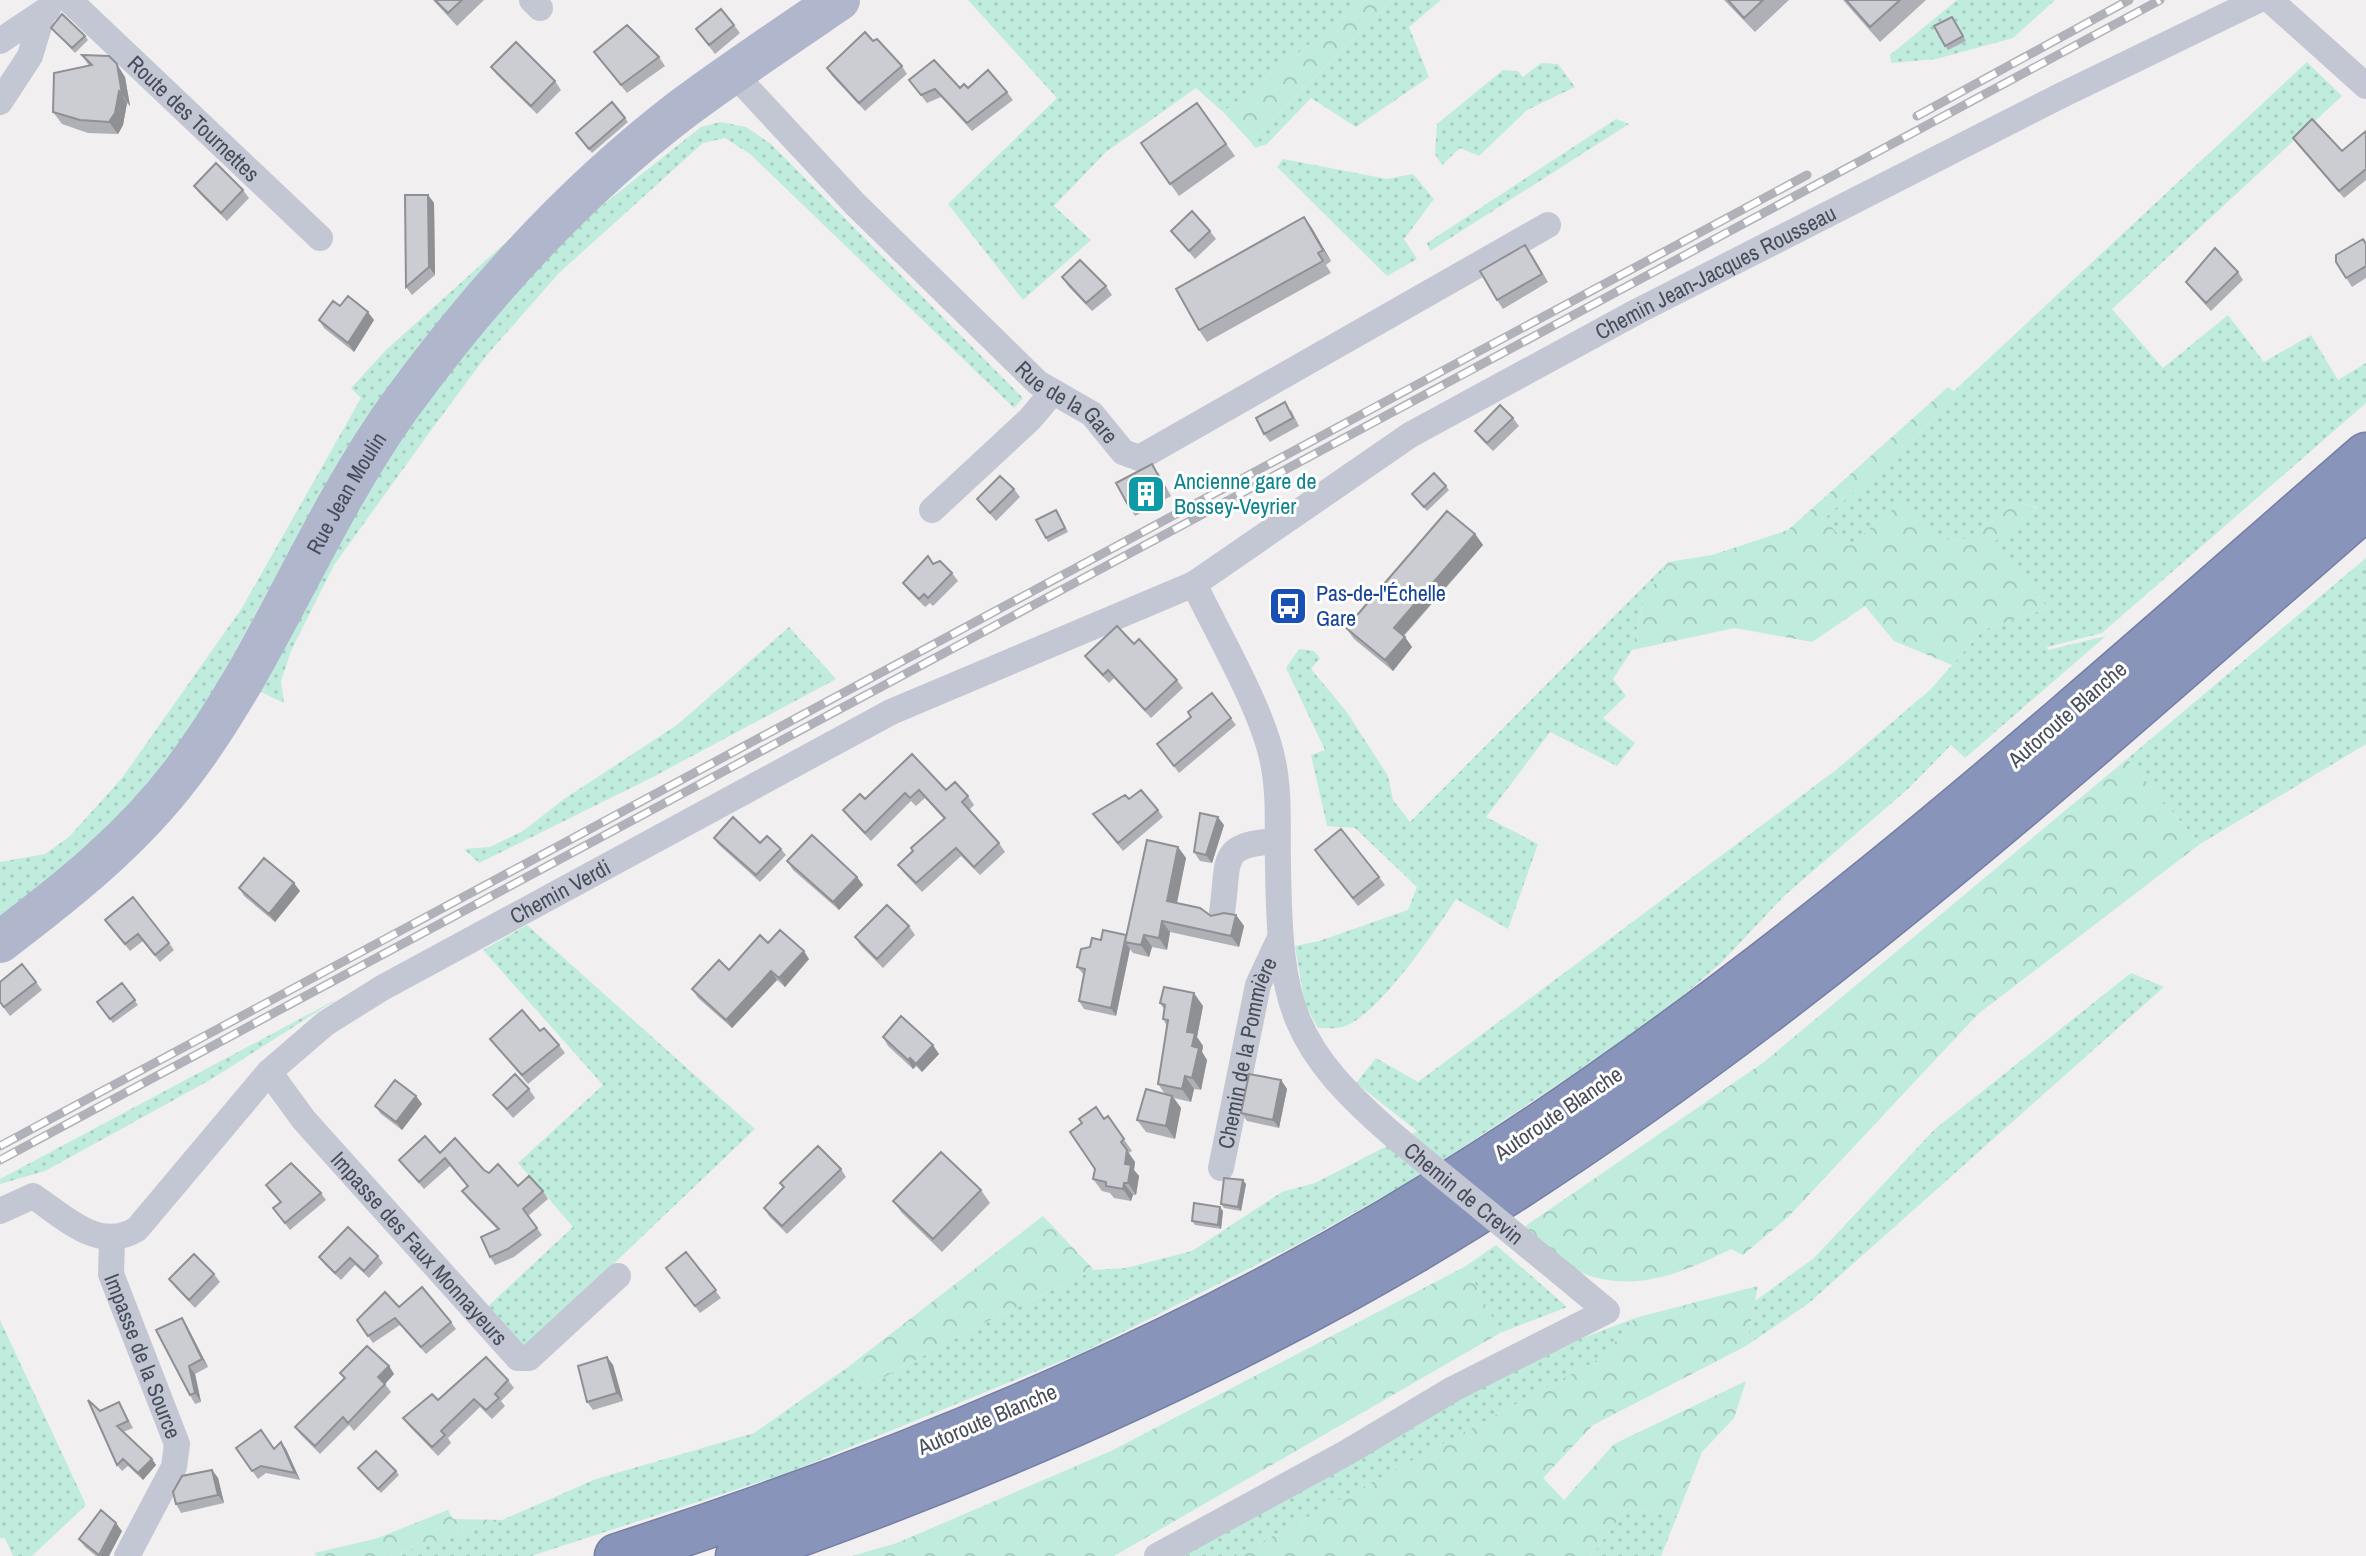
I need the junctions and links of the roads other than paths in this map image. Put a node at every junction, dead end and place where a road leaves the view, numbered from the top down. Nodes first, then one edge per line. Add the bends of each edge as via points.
1 (69, 0) edge
2 (839, 0) edge
3 (2258, 0) edge
4 (2270, 0) edge
5 (50, 7) edge
6 (0, 41) edge
7 (733, 73) junction
8 (2366, 86) edge
9 (0, 102) edge
10 (1548, 225) dead end
11 (320, 238) dead end
12 (1052, 393) junction
13 (2366, 455) edge
14 (2366, 507) edge
15 (932, 510) dead end
16 (1194, 584) junction
17 (1277, 841) junction
18 (1222, 912) edge
19 (1280, 939) junction
20 (0, 942) edge
21 (269, 1072) junction
22 (1221, 1168) dead end
23 (0, 1211) edge
24 (112, 1240) junction
25 (618, 1276) dead end
26 (127, 1556) edge
27 (617, 1556) edge
28 (738, 1556) edge
29 (1157, 1556) edge

1 - 11 street, Route des Tournettes
2 - 7 main road, Rue Jean Moulin
3 - 16 street, Chemin Jean-Jacques Rousseau via 1638,311 1410,435
4 - 8 street
5 - 6 street
5 - 9 street via 30,56
7 - 12 street, Rue de la Gare via 855,204
7 - 20 main road, Rue Jean Moulin via 679,112 575,204 458,329 342,494 243,678 183,773 102,860
10 - 12 street, Rue de la Gare via 1139,458 1123,452 1092,414
12 - 15 street
13 - 27 highway, Autoroute Blanche via 1872,880 1707,1009 1487,1161 1299,1270 1123,1360 884,1463
14 - 28 highway, Autoroute Blanche via 1839,956 1716,1051 1504,1194 1331,1297 1102,1412 929,1486
16 - 17 street, Chemin de Crevin via 1269,745
16 - 21 street, Chemin Verdi via 891,712 382,988 313,1032
17 - 18 street via 1243,844 1234,850
17 - 19 street, Chemin de Crevin
19 - 22 street, Chemin de la Pommière via 1258,985
19 - 29 street, Chemin de Crevin, bridge via 1293,1013 1346,1094 1607,1311 1453,1389
21 - 24 street, Chemin Verdi via 137,1229
21 - 25 street, Impasse des Faux Monnayeurs via 314,1131 518,1358 529,1358
23 - 24 street via 33,1196 91,1234
24 - 26 street, Impasse de la Source via 111,1274 177,1444 174,1467

